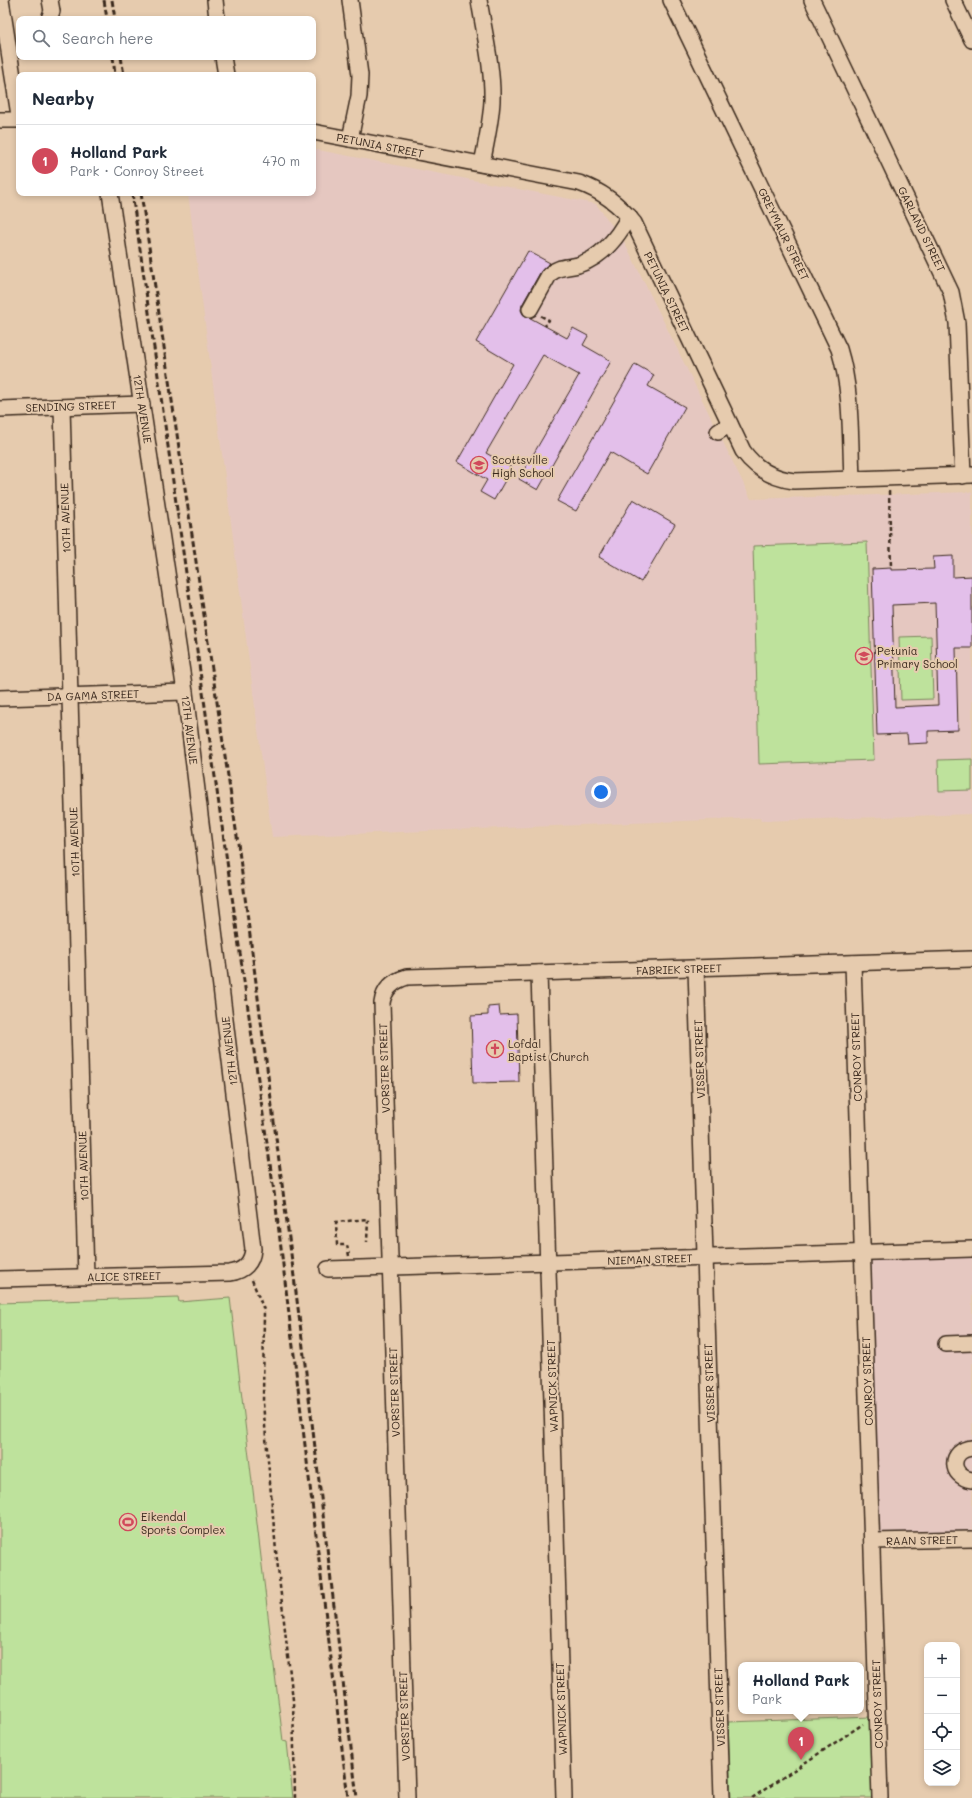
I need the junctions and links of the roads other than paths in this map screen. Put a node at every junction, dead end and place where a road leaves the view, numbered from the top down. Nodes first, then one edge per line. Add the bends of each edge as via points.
1 (1, 0) edge
2 (50, 0) edge
3 (215, 0) edge
4 (350, 0) edge
5 (479, 0) edge
6 (671, 0) edge
7 (812, 0) edge
8 (953, 0) edge
9 (50, 16) edge
10 (218, 16) edge
11 (13, 37) edge
12 (972, 40) edge
13 (224, 60) edge
14 (226, 72) edge
15 (16, 76) edge
16 (0, 120) edge
17 (16, 120) edge
18 (316, 133) edge
19 (350, 139) junction
20 (482, 164) junction
21 (110, 196) edge
22 (628, 216) junction
23 (530, 309) dead end
24 (142, 404) junction
25 (62, 407) junction
26 (0, 409) edge
27 (968, 476) edge
28 (852, 479) junction
29 (185, 692) junction
30 (70, 696) junction
31 (0, 698) edge
32 (972, 959) edge
33 (853, 963) junction
34 (696, 968) junction
35 (539, 973) junction
36 (388, 987) joint
37 (972, 1249) edge
38 (863, 1252) junction
39 (705, 1257) junction
40 (548, 1262) junction
41 (246, 1266) joint
42 (390, 1267) junction
43 (328, 1269) dead end
44 (86, 1277) junction
45 (0, 1279) edge
46 (972, 1343) edge
47 (946, 1344) dead end
48 (972, 1448) edge
49 (972, 1480) edge
50 (972, 1538) edge
51 (872, 1541) junction
52 (407, 1798) edge
53 (564, 1798) edge
54 (722, 1798) edge
55 (880, 1798) edge

1 - 11 street
2 - 9 street
3 - 10 street
4 - 19 street via 360,74 359,96
5 - 20 street via 492,82 491,115
6 - 28 street, GREYMAUR STREET via 839,349 848,389
7 - 27 street, GARLAND STREET via 951,292 957,323
8 - 12 street
11 - 15 street
13 - 14 street
16 - 17 street
18 - 19 street, PETUNIA STREET
19 - 20 street, PETUNIA STREET
20 - 22 street, PETUNIA STREET via 579,183 609,198
21 - 24 street, 12TH AVENUE
22 - 23 street via 613,240 591,259 564,267 549,275
22 - 28 street, PETUNIA STREET via 634,223 724,428 748,458 772,476 794,481
24 - 25 street, SENDING STREET
24 - 29 street, 12TH AVENUE
25 - 26 street, SENDING STREET
25 - 30 street, 10TH AVENUE
27 - 28 street, PETUNIA STREET
29 - 30 street, DA GAMA STREET
29 - 41 street, 12TH AVENUE via 253,1249
30 - 31 street, DA GAMA STREET
30 - 44 street, 10TH AVENUE
32 - 33 street, FABRIEK STREET
33 - 34 street, FABRIEK STREET
33 - 38 street, CONROY STREET
34 - 35 street, FABRIEK STREET
34 - 39 street, VISSER STREET
35 - 36 street, FABRIEK STREET via 408,978 400,979
35 - 40 street, WAPNICK STREET
36 - 42 street, VORSTER STREET via 382,1003
37 - 38 street, NIEMAN STREET
38 - 39 street, NIEMAN STREET
38 - 51 street, CONROY STREET
39 - 40 street, NIEMAN STREET
39 - 54 street, VISSER STREET
40 - 42 street, NIEMAN STREET
40 - 53 street, WAPNICK STREET
41 - 44 street, ALICE STREET via 242,1270 230,1273
42 - 43 street, NIEMAN STREET
42 - 52 street, VORSTER STREET
44 - 45 street, ALICE STREET
46 - 47 street
48 - 49 street via 960,1452 955,1461 955,1468 961,1477
50 - 51 street, RAAN STREET
51 - 55 street, CONROY STREET

